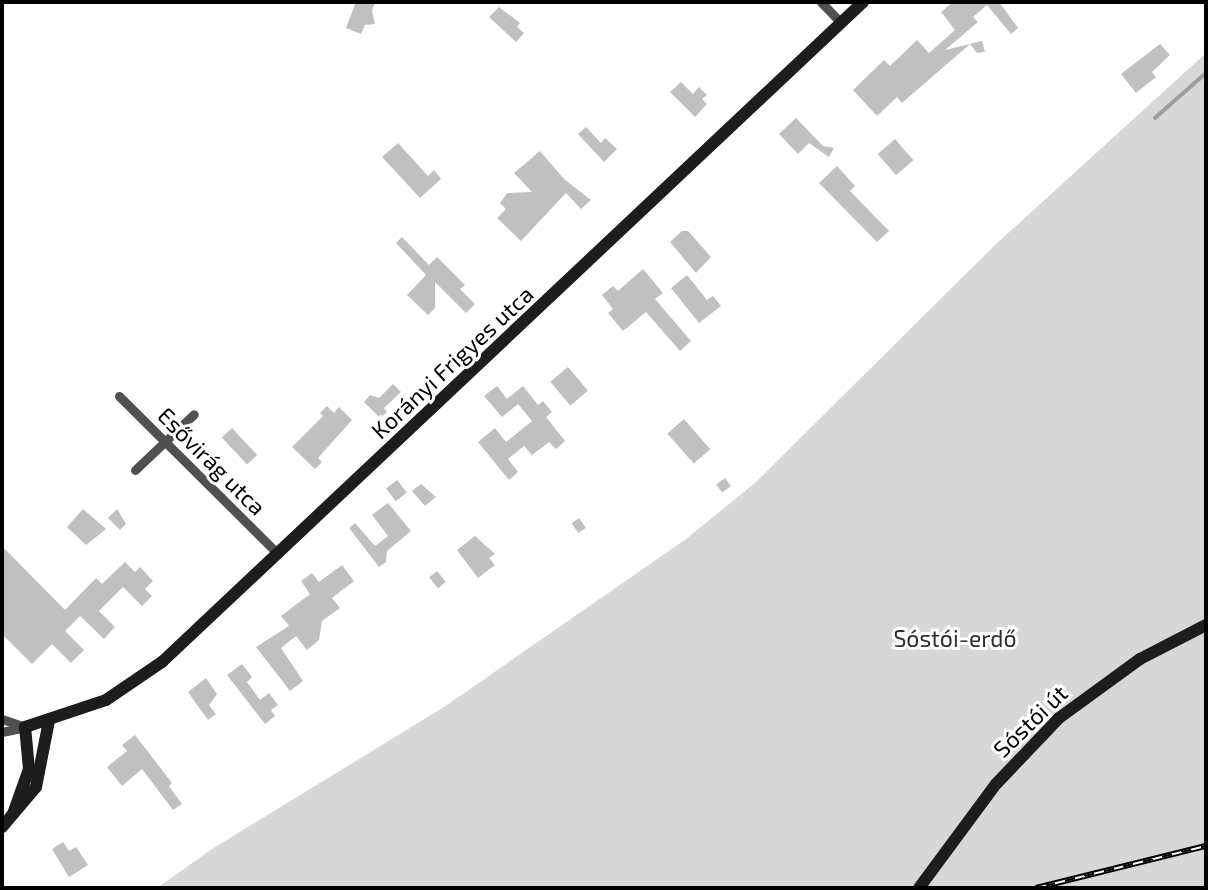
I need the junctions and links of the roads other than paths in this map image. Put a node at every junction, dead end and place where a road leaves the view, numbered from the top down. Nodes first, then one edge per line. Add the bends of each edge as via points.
1 (821, 2) edge
2 (863, 2) edge
3 (841, 23) junction
4 (119, 396) dead end
5 (194, 414) dead end
6 (164, 442) junction
7 (135, 470) dead end
8 (278, 554) junction
9 (1206, 625) edge
10 (2, 719) edge
11 (49, 721) junction
12 (24, 727) junction
13 (2, 732) edge
14 (13, 814) junction
15 (2, 827) edge
16 (919, 888) edge

1 - 3 street
2 - 3 street, Korányi Frigyes utca
3 - 8 street, Korányi Frigyes utca
4 - 6 street, Esővirág utca
5 - 6 street
6 - 7 street
6 - 8 street, Esővirág utca
8 - 11 street, Korányi Frigyes utca via 162,662 128,687
9 - 16 street, Sóstói út via 1140,659 1059,718 996,784
10 - 12 street
11 - 12 street, Korányi Frigyes utca
11 - 14 street via 37,786
12 - 13 street
12 - 14 street via 29,769
14 - 15 street

